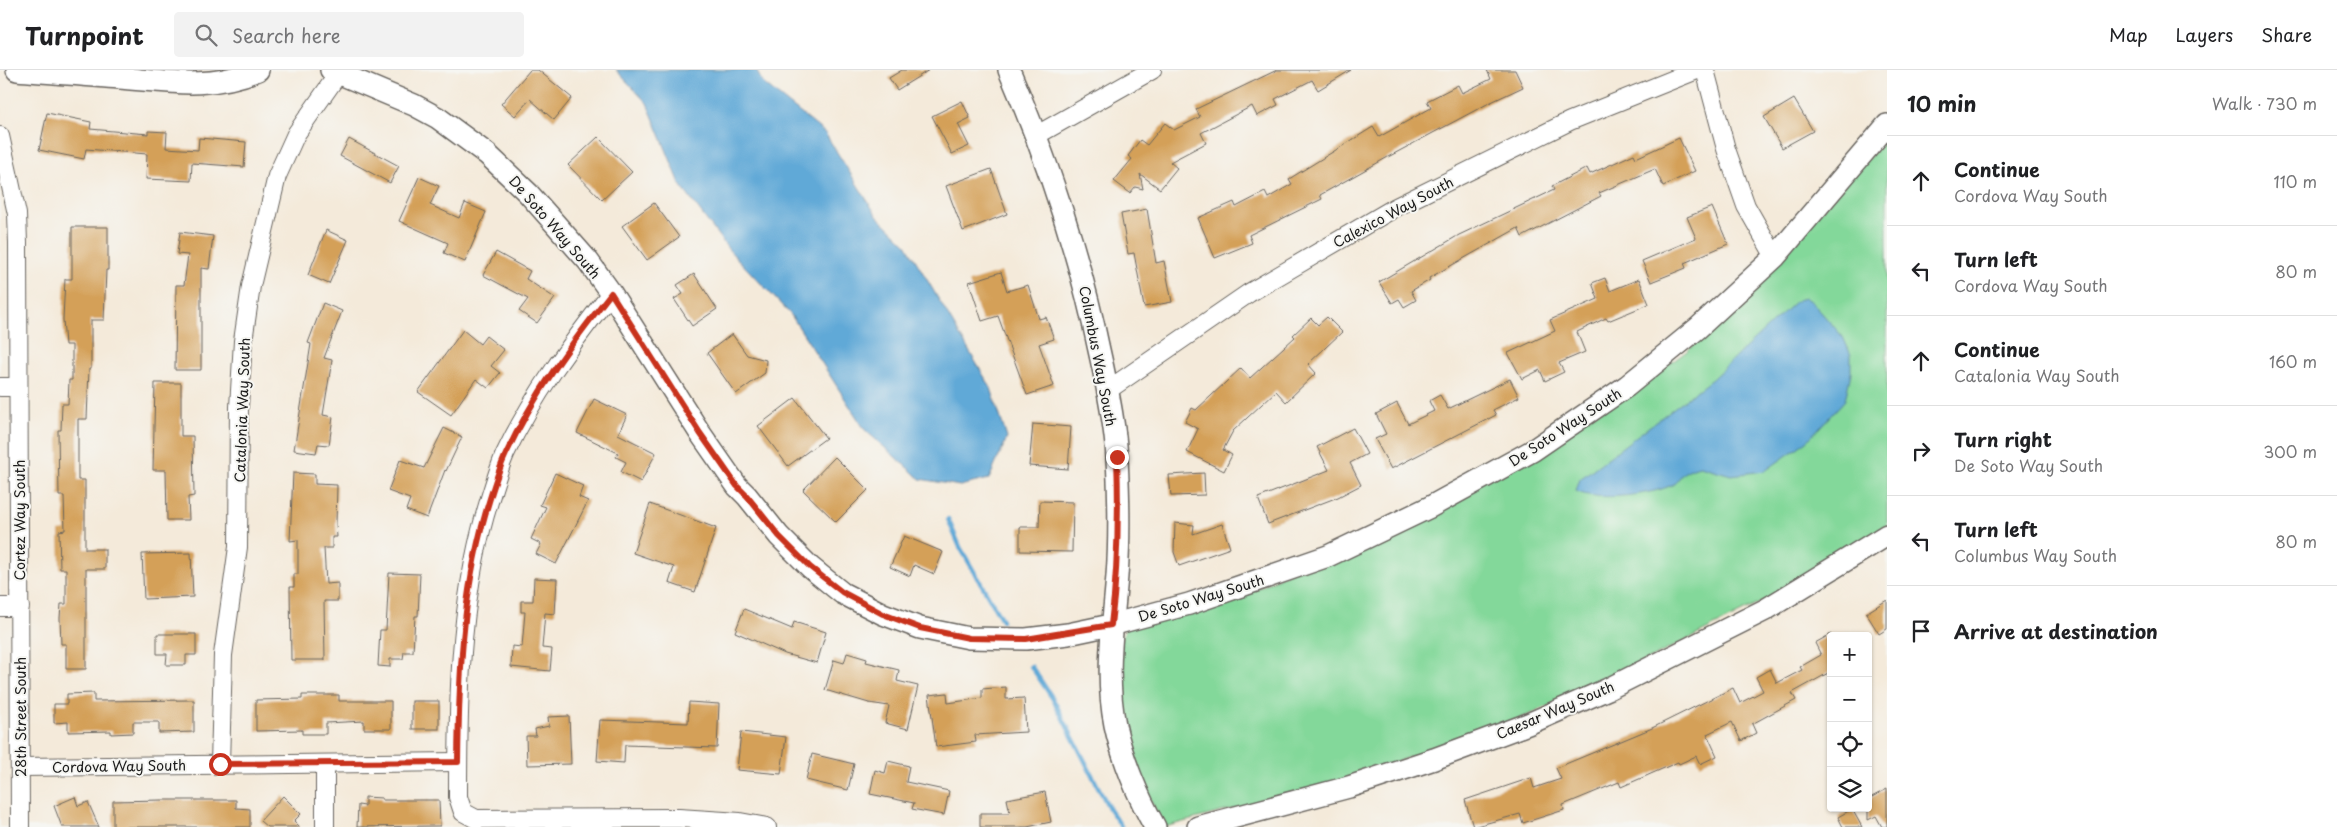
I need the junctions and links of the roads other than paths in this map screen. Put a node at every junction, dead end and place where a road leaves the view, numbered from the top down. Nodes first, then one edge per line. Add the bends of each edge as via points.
1 (17, 70) edge
2 (258, 70) edge
3 (1009, 70) edge
4 (1152, 70) edge
5 (1698, 70) edge
6 (1705, 70) edge
7 (334, 72) edge
8 (1887, 125) edge
9 (1037, 135) junction
10 (0, 136) edge
11 (1775, 257) junction
12 (611, 293) junction
13 (0, 387) edge
14 (18, 387) junction
15 (1108, 390) junction
16 (1887, 535) edge
17 (0, 606) edge
18 (20, 606) junction
19 (1111, 625) junction
20 (458, 762) junction
21 (220, 764) junction
22 (325, 764) junction
23 (20, 767) junction
24 (20, 827) edge
25 (325, 827) edge
26 (767, 827) edge
27 (1155, 827) edge
28 (1198, 827) edge

1 - 2 street via 168,84 203,84 241,77
3 - 9 street, Columbus Way South
4 - 9 street
5 - 15 street, Calexico Way South via 1570,121 1396,208 1249,293
6 - 11 street via 1726,149 1746,206
7 - 12 street, De Soto Way South via 414,105 438,118 486,154 528,192
7 - 21 street, Catalonia Way South via 296,134 277,176 251,286 243,341 238,547 223,655
8 - 11 street, De Soto Way South
9 - 15 street, Columbus Way South via 1063,210 1089,302
10 - 14 street, Cortez Way South via 17,214
11 - 19 street, De Soto Way South via 1698,328 1627,386 1523,456 1430,508 1328,556 1188,604
12 - 19 street, De Soto Way South via 737,486 779,536 842,592 883,614 920,628 969,638 1026,639
12 - 20 street via 565,351 534,398 505,456 476,545 466,597 460,654
13 - 14 street
14 - 18 street, Cortez Way South
15 - 19 street, Columbus Way South via 1117,457 1119,518
16 - 28 street, Caesar Way South via 1765,610 1608,689 1528,724 1349,787
17 - 18 street
18 - 23 street, 28th Street South
19 - 27 street, Columbus Way South via 1110,677 1115,725 1142,804
20 - 22 street, Cordova Way South
20 - 26 street via 458,797 463,812 476,819 679,818
21 - 22 street, Cordova Way South
21 - 23 street, Cordova Way South
22 - 25 street
23 - 24 street, 28th Street South

